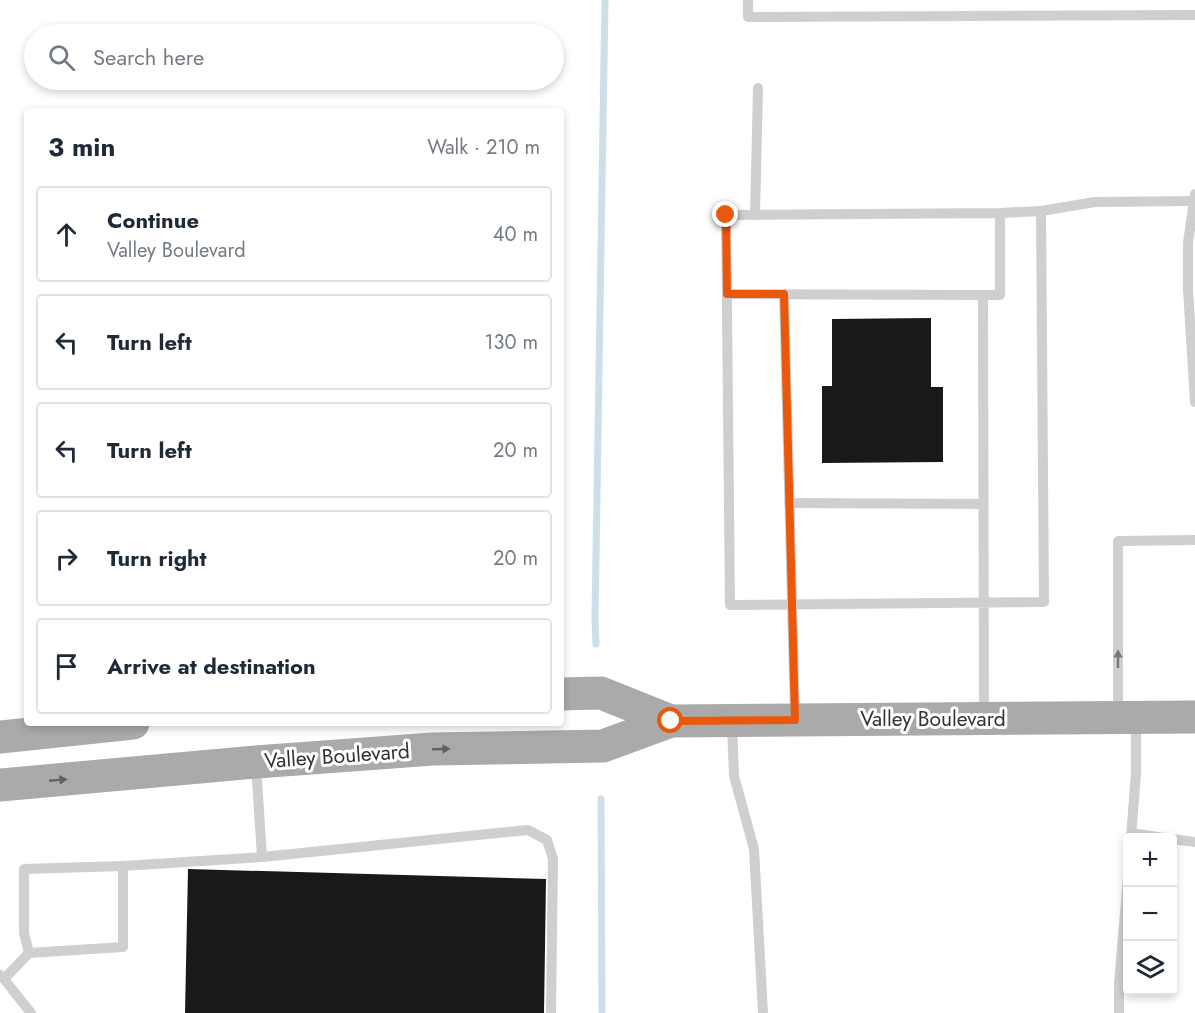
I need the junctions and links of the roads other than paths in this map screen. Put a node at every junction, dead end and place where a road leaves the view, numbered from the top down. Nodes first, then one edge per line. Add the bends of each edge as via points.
1 (748, 0) edge
2 (1195, 15) edge
3 (758, 88) dead end
4 (1195, 197) edge
5 (1041, 211) junction
6 (1000, 213) junction
7 (755, 215) junction
8 (1192, 262) edge
9 (727, 294) junction
10 (784, 294) junction
11 (983, 295) junction
12 (1195, 402) edge
13 (789, 503) junction
14 (984, 504) junction
15 (1195, 540) edge
16 (984, 603) junction
17 (792, 604) junction
18 (564, 694) edge
19 (1195, 717) edge
20 (1127, 718) junction
21 (984, 719) junction
22 (732, 720) junction
23 (795, 720) junction
24 (671, 721) junction
25 (104, 726) edge
26 (0, 737) edge
27 (256, 762) junction
28 (0, 785) edge
29 (1131, 833) edge
30 (1177, 840) edge
31 (1195, 842) edge
32 (262, 857) junction
33 (123, 866) junction
34 (1127, 887) edge
35 (29, 953) junction
36 (2, 977) edge
37 (31, 1013) edge
38 (551, 1013) edge
39 (763, 1013) edge
40 (1119, 1013) edge

1 - 2 lane via 748,17
3 - 7 lane
4 - 5 lane via 1095,201
4 - 8 lane via 1188,243
5 - 6 lane
5 - 16 lane via 1044,602
6 - 7 lane
6 - 11 lane via 1000,295
7 - 9 lane via 726,215
8 - 12 lane via 1188,290
9 - 10 lane
9 - 17 lane via 730,604
10 - 11 lane
10 - 13 lane
11 - 14 lane
13 - 14 lane
13 - 17 lane
14 - 16 lane
20 -> 15 lane via 1118,541
16 - 17 lane
16 - 21 lane
17 - 23 lane
18 - 24 main road, Valley Boulevard via 601,693
19 - 20 main road, Valley Boulevard
20 - 21 main road, Valley Boulevard
20 - 29 lane via 1136,773
21 - 23 main road, Valley Boulevard
22 - 23 main road, Valley Boulevard
22 - 24 main road, Valley Boulevard
22 - 39 lane via 734,776 754,849
27 -> 24 main road, Valley Boulevard via 433,750 603,746
25 - 26 main road
28 -> 27 main road, Valley Boulevard
27 - 32 lane
30 - 31 lane
32 - 33 lane
32 - 38 lane via 528,830 547,840 553,859
33 - 35 lane via 123,947
33 - 35 lane via 24,869 24,933
34 - 40 lane
35 - 36 lane
36 - 37 lane

